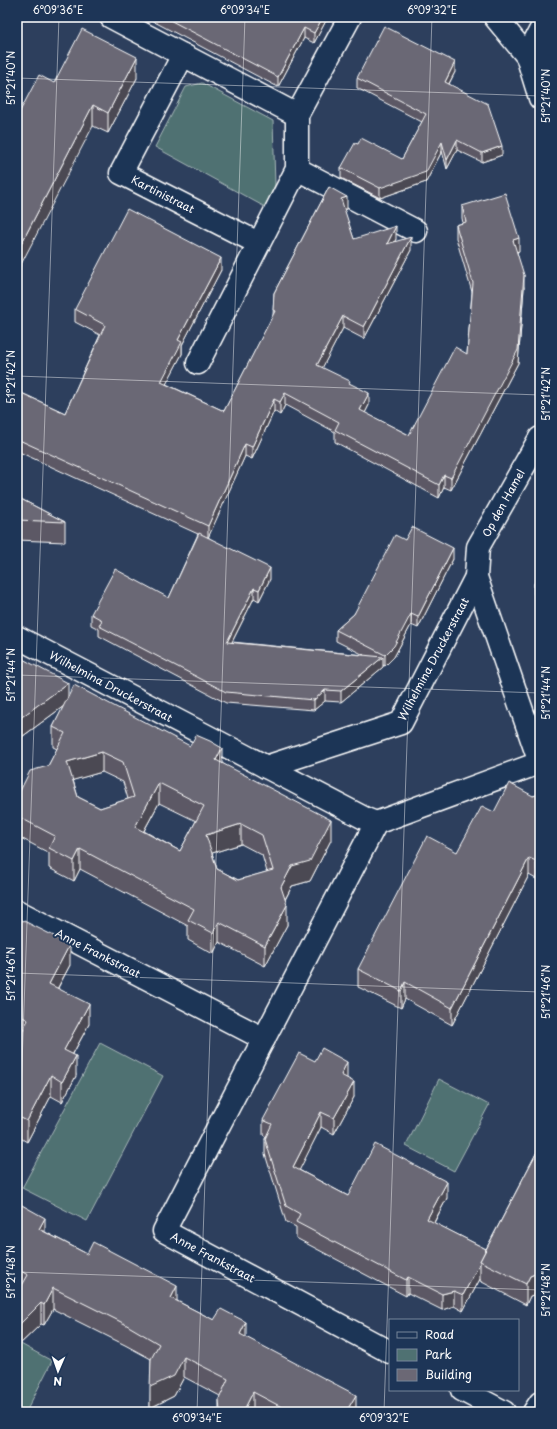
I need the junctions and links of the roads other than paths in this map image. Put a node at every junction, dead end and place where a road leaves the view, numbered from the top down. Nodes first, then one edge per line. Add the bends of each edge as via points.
1 (111, 17) edge
2 (350, 17) edge
3 (495, 17) edge
4 (540, 31) edge
5 (183, 55) junction
6 (527, 56) junction
7 (540, 98) edge
8 (297, 115) junction
9 (297, 169) junction
10 (416, 231) dead end
11 (258, 243) junction
12 (198, 363) dead end
13 (540, 438) edge
14 (478, 547) joint
15 (476, 577) junction
16 (19, 638) dead end
17 (540, 763) edge
18 (266, 767) junction
19 (376, 823) junction
20 (17, 912) edge
21 (264, 1039) junction
22 (389, 1351) edge
23 (464, 1391) edge
24 (540, 1403) edge
25 (504, 1412) edge
26 (534, 1412) edge

1 - 5 street
2 - 8 street
3 - 6 street
4 - 6 street
5 - 8 street
5 - 11 street, Kartinistraat via 121,173
6 - 7 street
8 - 9 street
9 - 10 street
9 - 11 street
11 - 12 street
13 - 14 street, Op den Hamel
14 - 15 street, Wilhelmina Druckerstraat
15 - 17 street, Wilhelmina Druckerstraat
15 - 18 street, Wilhelmina Druckerstraat via 401,723
16 - 18 street, Wilhelmina Druckerstraat
17 - 19 street
18 - 19 street, Wilhelmina Druckerstraat
19 - 21 street, Anne Frankstraat
20 - 21 street, Anne Frankstraat
21 - 22 street, Anne Frankstraat via 164,1231
23 - 25 street
24 - 26 street

